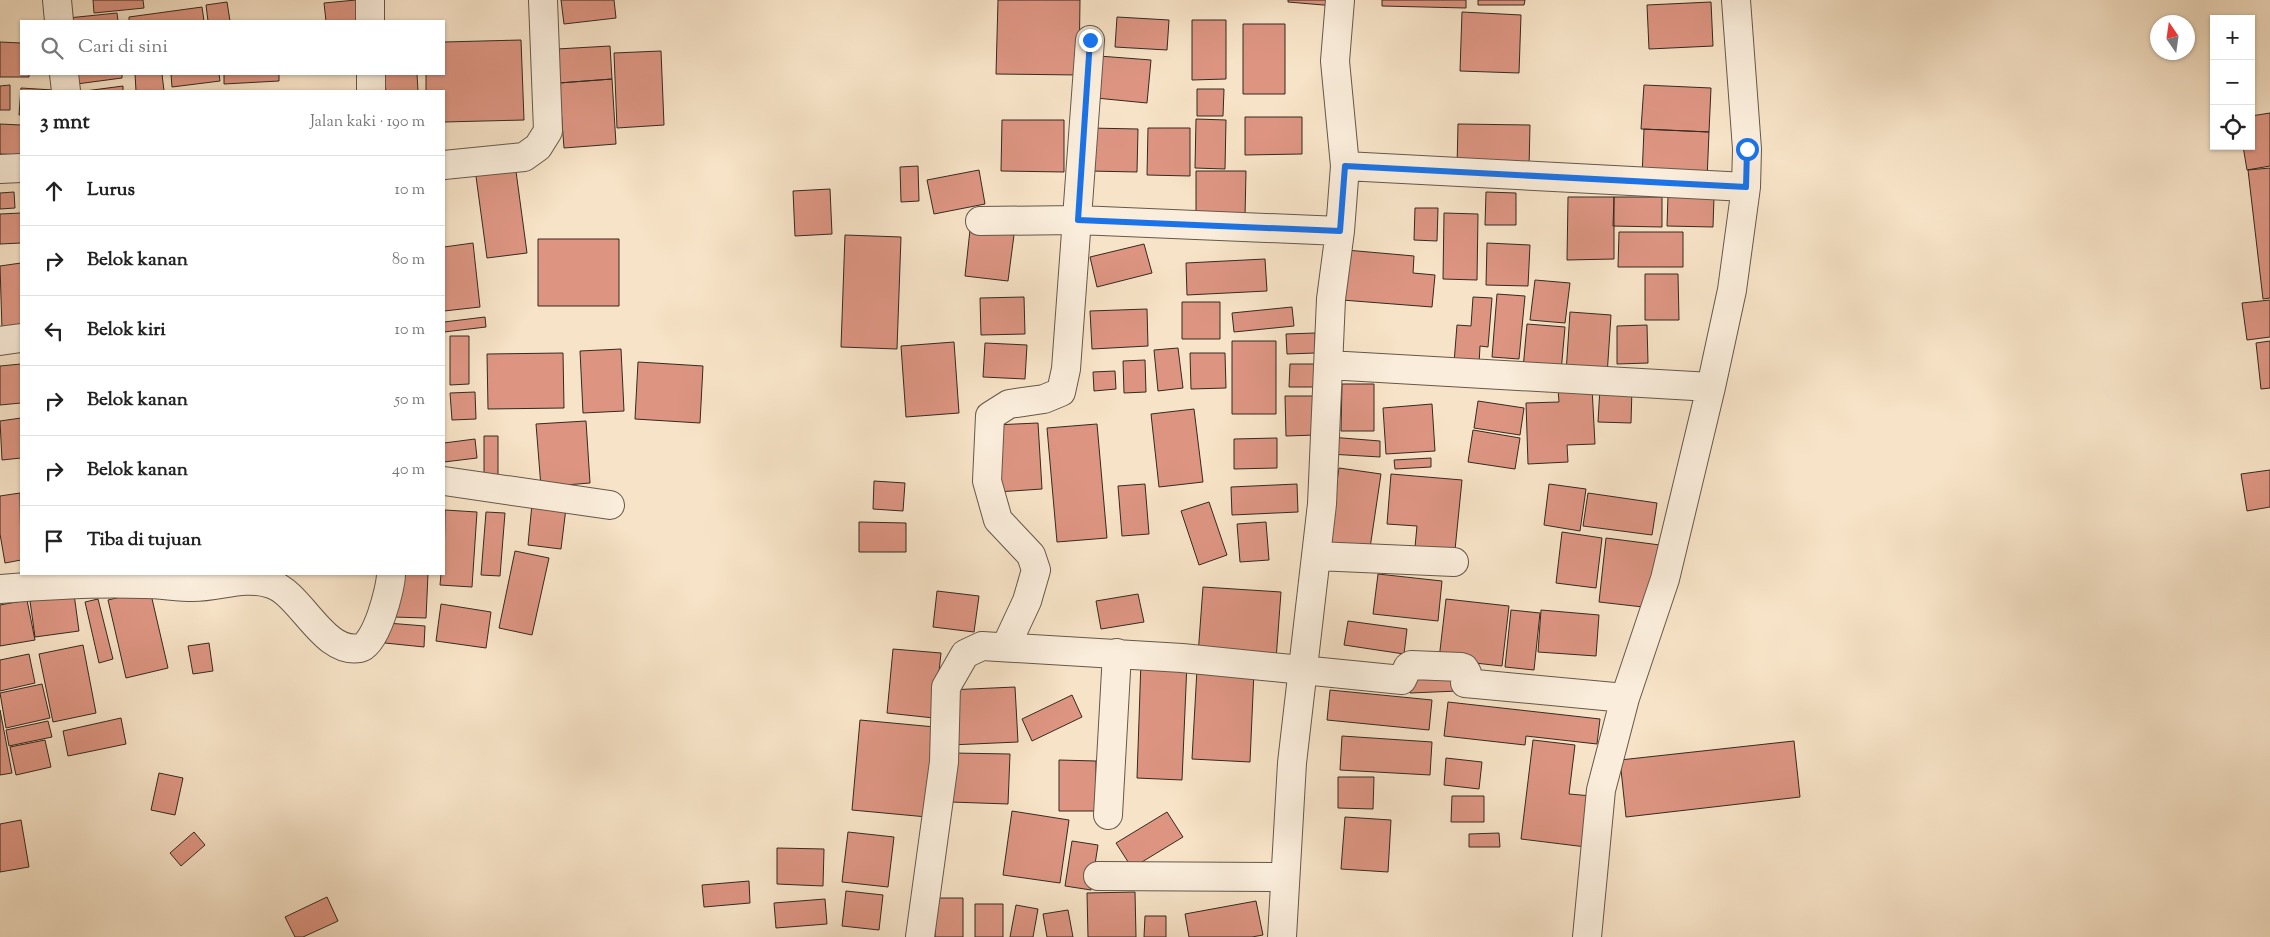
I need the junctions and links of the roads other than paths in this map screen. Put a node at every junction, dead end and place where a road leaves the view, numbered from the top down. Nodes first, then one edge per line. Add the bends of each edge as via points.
1 (57, 0) edge
2 (370, 0) edge
3 (543, 0) edge
4 (1340, 0) edge
5 (1736, 0) edge
6 (59, 20) edge
7 (370, 20) edge
8 (1090, 40) dead end
9 (64, 75) edge
10 (370, 75) edge
11 (66, 90) edge
12 (371, 90) edge
13 (445, 165) edge
14 (1345, 166) junction
15 (20, 168) edge
16 (0, 169) edge
17 (1746, 187) junction
18 (1078, 220) junction
19 (980, 221) dead end
20 (1340, 231) junction
21 (20, 338) edge
22 (0, 341) edge
23 (1328, 365) junction
24 (1711, 387) junction
25 (445, 481) edge
26 (610, 505) dead end
27 (1316, 556) junction
28 (1454, 562) dead end
29 (391, 575) edge
30 (142, 579) edge
31 (0, 589) edge
32 (1006, 646) junction
33 (1117, 653) junction
34 (1301, 670) junction
35 (1625, 698) junction
36 (1108, 815) dead end
37 (1098, 876) dead end
38 (1285, 878) junction
39 (920, 937) edge
40 (1282, 937) edge
41 (1587, 937) edge

1 - 6 street
2 - 7 street
3 - 13 street via 548,131 538,147 524,157
4 - 14 street via 1335,61
5 - 17 street via 1747,149
8 - 18 street
9 - 11 street
10 - 12 street
14 - 17 street
14 - 20 street
15 - 16 street
17 - 24 street via 1732,290
18 - 19 street
18 - 20 street
18 - 32 street via 1066,369 1061,392 1044,399 1009,404 990,416 987,482 998,520 1031,555 1036,570 1027,601
20 - 23 street via 1331,299
21 - 22 street
23 - 24 street
23 - 27 street via 1322,504
24 - 35 street via 1665,579
25 - 26 street
27 - 28 street
27 - 34 street
29 - 30 street via 391,586 380,620 368,642 360,648 340,646 309,619 285,591 271,584 239,580 194,587
30 - 31 street
32 - 33 street
32 - 39 street via 982,646 965,654 946,687 944,762
33 - 34 street
33 - 36 street
34 - 35 street via 1402,680 1411,665 1461,667 1466,673 1465,683
34 - 38 street
35 - 41 street via 1601,790
37 - 38 street
38 - 40 street

